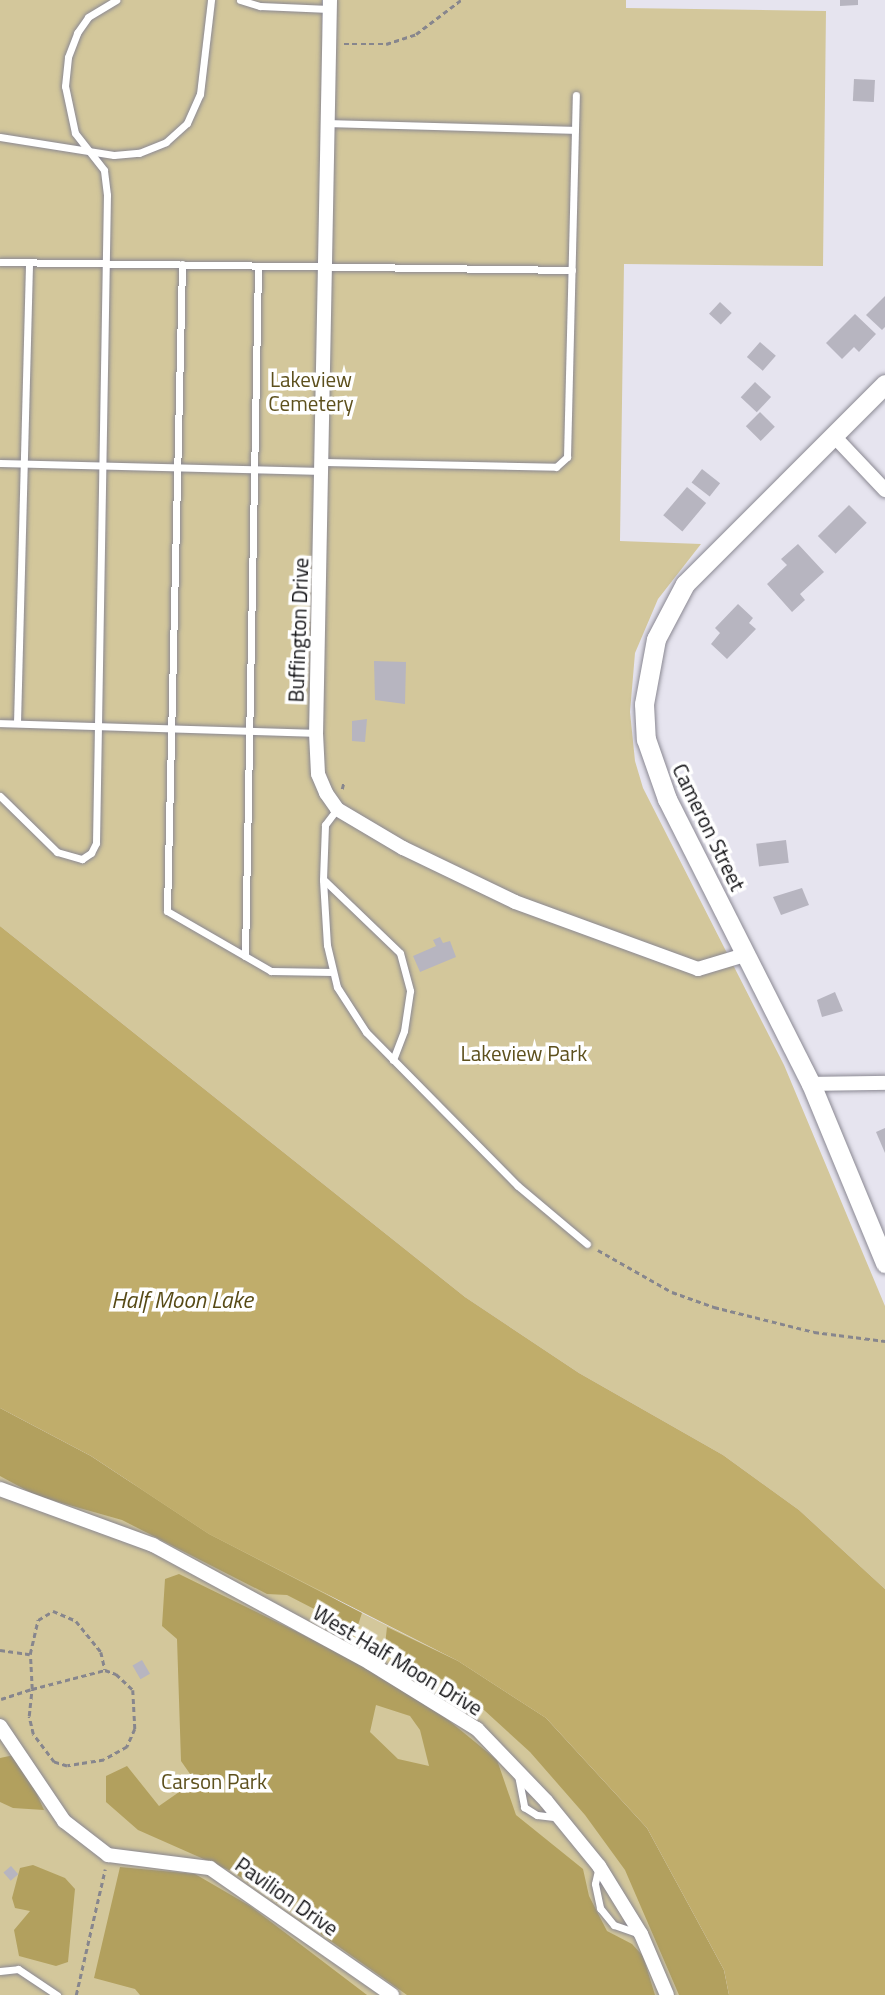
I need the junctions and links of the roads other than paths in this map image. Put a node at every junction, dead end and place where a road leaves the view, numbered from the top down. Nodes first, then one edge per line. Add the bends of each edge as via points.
1 (116, 0) edge
2 (211, 0) edge
3 (240, 0) edge
4 (330, 4) edge
5 (576, 96) dead end
6 (329, 123) junction
7 (575, 131) junction
8 (0, 137) edge
9 (93, 154) junction
10 (0, 262) edge
11 (29, 263) junction
12 (108, 264) junction
13 (182, 264) junction
14 (258, 267) junction
15 (326, 268) junction
16 (572, 270) junction
17 (885, 384) edge
18 (833, 435) junction
19 (0, 463) edge
20 (25, 463) junction
21 (104, 467) junction
22 (324, 467) junction
23 (178, 468) junction
24 (254, 470) junction
25 (885, 490) edge
26 (0, 723) edge
27 (18, 723) junction
28 (98, 727) junction
29 (172, 729) junction
30 (249, 731) junction
31 (316, 733) junction
32 (0, 796) edge
33 (337, 809) junction
34 (323, 880) junction
35 (748, 954) junction
36 (245, 956) junction
37 (333, 972) junction
38 (393, 1060) junction
39 (885, 1083) edge
40 (811, 1084) junction
41 (587, 1244) road end
42 (885, 1263) edge
43 (0, 1489) edge
44 (0, 1726) edge
45 (518, 1771) junction
46 (560, 1818) junction
47 (599, 1866) junction
48 (641, 1934) junction
49 (0, 1971) edge
50 (57, 1995) edge
51 (391, 1995) edge
52 (667, 1995) edge

1 - 9 lane via 88,17 68,57 68,112 75,133
2 - 9 lane via 200,94 187,123 166,142 139,153
3 - 4 lane via 260,6
4 - 6 street, Buffington Drive
5 - 7 lane
6 - 7 lane
6 - 15 street, Buffington Drive
7 - 16 lane
8 - 9 lane
9 - 12 lane via 104,170
10 - 11 lane
11 - 12 lane
11 - 20 lane
12 - 13 lane
12 - 21 lane
13 - 14 lane
13 - 23 lane
14 - 15 lane
14 - 24 lane
15 - 16 lane
15 - 22 street, Buffington Drive
16 - 22 lane via 570,448 562,463 556,467
17 - 18 main road, Cameron Street
18 - 25 street
18 - 35 main road, Cameron Street via 685,584 656,639 648,668 645,715 654,768
19 - 20 lane
20 - 21 lane
20 - 27 lane
21 - 23 lane
21 - 28 lane
22 - 24 lane
22 - 31 street, Buffington Drive
23 - 24 lane
23 - 29 lane
24 - 30 lane
26 - 27 lane
27 - 28 lane
28 - 29 lane
28 - 32 lane via 96,843 91,853 82,859 57,852
29 - 30 lane
29 - 36 lane via 167,911
30 - 31 lane
30 - 36 lane
31 - 33 street, Buffington Drive via 318,774
33 - 34 lane via 325,825
33 - 35 street via 403,848 516,902 698,969
34 - 37 lane
34 - 38 lane via 400,953 410,991 404,1031
35 - 40 main road, Cameron Street
36 - 37 lane via 271,971
37 - 38 lane via 337,987 366,1032
38 - 41 lane via 518,1186
39 - 40 street
40 - 42 main road, Cameron Street
43 - 45 street, West Half Moon Drive via 127,1532 370,1663 477,1729
44 - 51 street, Pavilion Drive via 64,1821 108,1855 210,1868
45 - 46 street, West Half Moon Drive
45 - 46 lane via 518,1794 524,1807 537,1815
46 - 47 street, West Half Moon Drive
47 - 48 street, West Half Moon Drive
47 - 48 lane via 595,1884 600,1908 614,1926
48 - 52 street, West Half Moon Drive
49 - 50 lane via 18,1969

